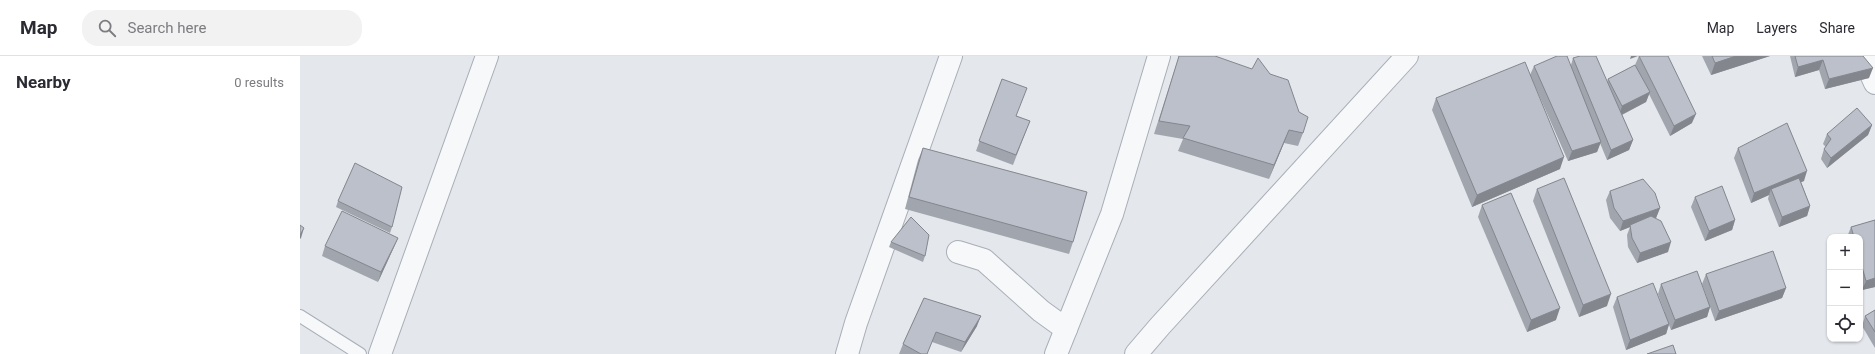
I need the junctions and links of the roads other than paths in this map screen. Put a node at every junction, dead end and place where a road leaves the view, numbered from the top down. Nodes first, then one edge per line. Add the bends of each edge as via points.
1 (487, 56) edge
2 (951, 56) edge
3 (1159, 56) edge
4 (1407, 56) edge
5 (1863, 56) edge
6 (1875, 83) edge
7 (958, 252) dead end
8 (300, 316) edge
9 (1066, 329) junction
10 (360, 354) edge
11 (380, 354) edge
12 (847, 354) edge
13 (1056, 354) edge
14 (1136, 354) edge

1 - 11 street
2 - 12 street
3 - 9 street via 1112,214
4 - 14 street
5 - 6 street
7 - 9 street via 984,260 1041,311
8 - 10 lane
9 - 13 street

